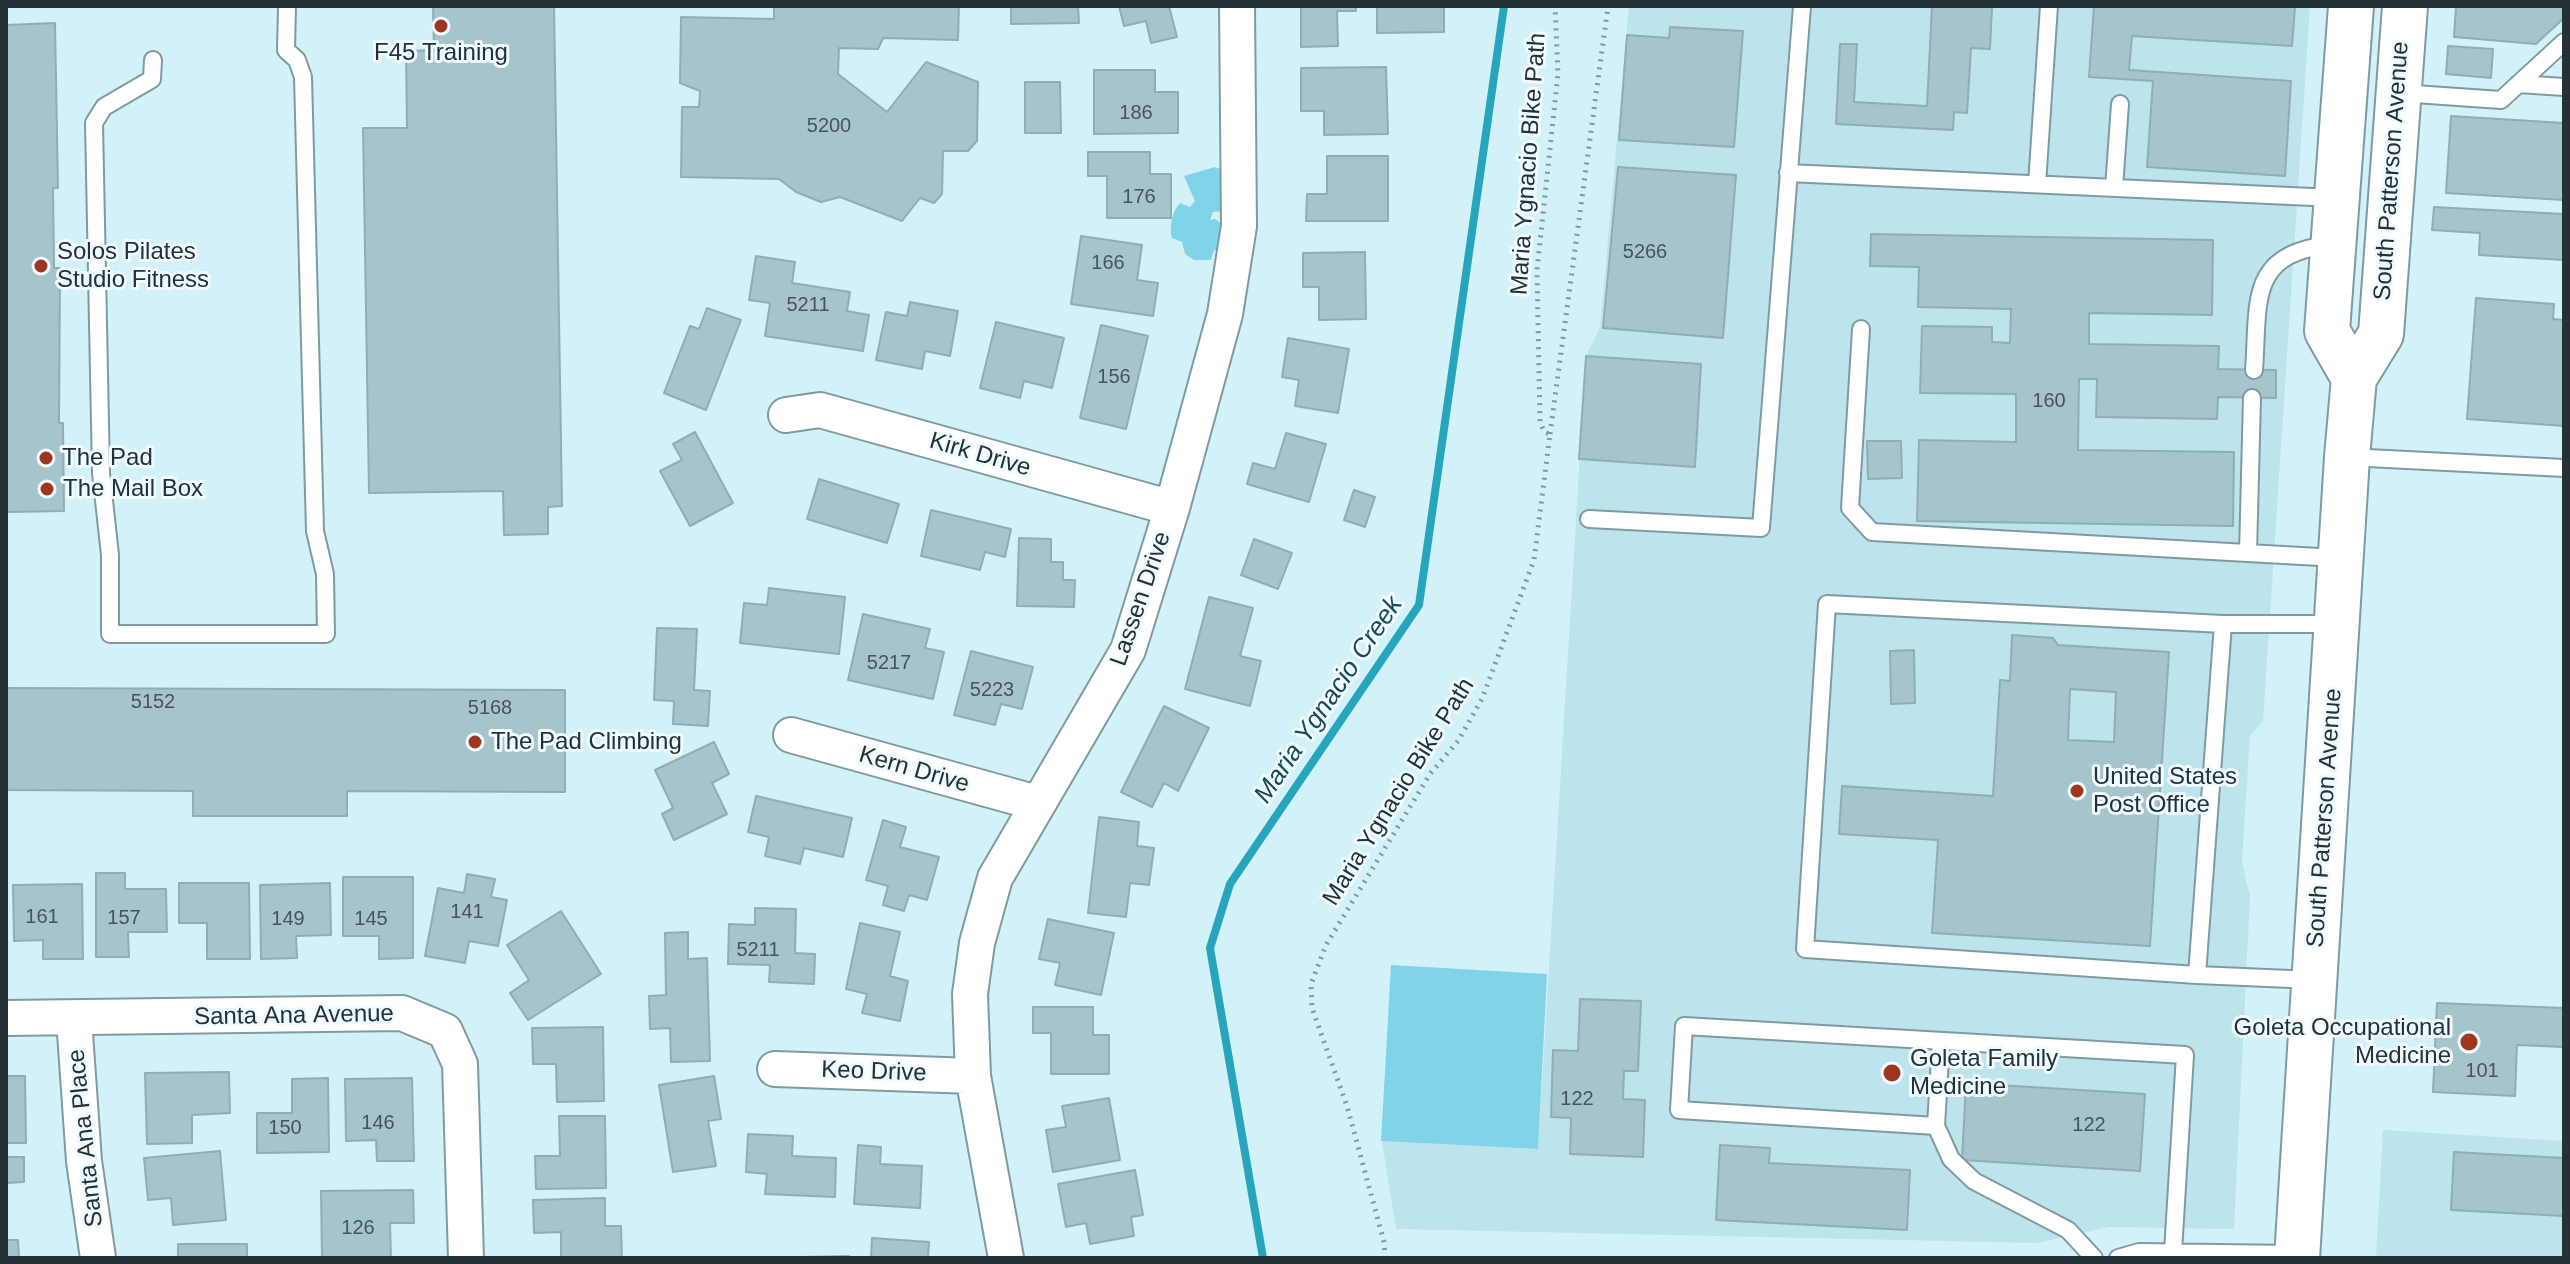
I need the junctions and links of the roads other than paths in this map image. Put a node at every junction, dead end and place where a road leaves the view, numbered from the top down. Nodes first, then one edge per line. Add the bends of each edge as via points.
1 (287, 6) edge
2 (1237, 6) edge
3 (1802, 6) edge
4 (2049, 6) edge
5 (2351, 6) edge
6 (2405, 6) edge
7 (2564, 42) edge
8 (153, 60) dead end
9 (2518, 84) junction
10 (2564, 87) edge
11 (2398, 93) junction
12 (2120, 104) dead end
13 (1788, 173) junction
14 (2037, 184) junction
15 (2114, 188) junction
16 (2337, 198) junction
17 (2334, 245) junction
18 (1861, 329) dead end
19 (2254, 370) dead end
20 (2354, 378) junction
21 (2252, 398) dead end
22 (786, 415) dead end
23 (2347, 457) junction
24 (2564, 468) edge
25 (1172, 508) junction
26 (1589, 519) dead end
27 (2248, 553) junction
28 (2341, 558) junction
29 (2223, 624) junction
30 (2337, 624) junction
31 (791, 735) dead end
32 (1037, 803) junction
33 (2197, 975) junction
34 (2314, 980) junction
35 (6, 1018) edge
36 (74, 1019) junction
37 (1941, 1041) junction
38 (775, 1069) dead end
39 (973, 1076) junction
40 (1936, 1126) junction
41 (2173, 1252) junction
42 (2301, 1257) edge
43 (98, 1258) edge
44 (466, 1258) edge
45 (1006, 1258) edge
46 (2094, 1258) edge
47 (2118, 1258) edge

1 - 8 lane via 286,50 303,77 315,531 325,574 326,634 110,634 94,123 104,107 152,79
2 - 25 street, Lassen Drive via 1239,226 1225,314
3 - 13 lane
4 - 14 lane
5 - 16 main road
6 - 11 main road, South Patterson Avenue
7 - 9 lane
9 - 10 lane
9 - 11 lane via 2501,100
11 - 20 main road, South Patterson Avenue via 2381,334
12 - 15 lane
13 - 14 lane
13 - 26 lane via 1761,528
14 - 15 lane
15 - 16 lane
16 - 17 main road
17 - 19 lane via 2310,247 2270,267 2260,288
17 - 20 main road via 2327,331
18 - 27 lane via 1850,508 1872,532
20 - 23 main road, South Patterson Avenue
21 - 27 lane
22 - 25 street, Kirk Drive via 820,410
23 - 24 lane
23 - 28 main road, South Patterson Avenue
25 - 32 street, Lassen Drive via 1128,650
27 - 28 lane
28 - 30 main road, South Patterson Avenue
29 - 30 lane
29 - 33 lane
29 - 33 lane via 1827,604 1805,949
30 - 34 main road, South Patterson Avenue
31 - 32 street, Kern Drive
32 - 39 street, Lassen Drive via 995,878 977,943 970,994
33 - 34 lane
34 - 42 main road, South Patterson Avenue
35 - 36 street, Santa Ana Avenue
36 - 43 street, Santa Ana Place via 84,1161
36 - 44 street, Santa Ana Avenue via 402,1013 445,1031 460,1064
37 - 40 lane
37 - 40 lane via 1684,1026 1679,1110
37 - 41 lane via 2185,1055
38 - 39 street, Keo Drive
39 - 45 street, Lassen Drive
40 - 46 lane via 1951,1159 1974,1181 2068,1230
41 - 42 lane
41 - 47 lane

